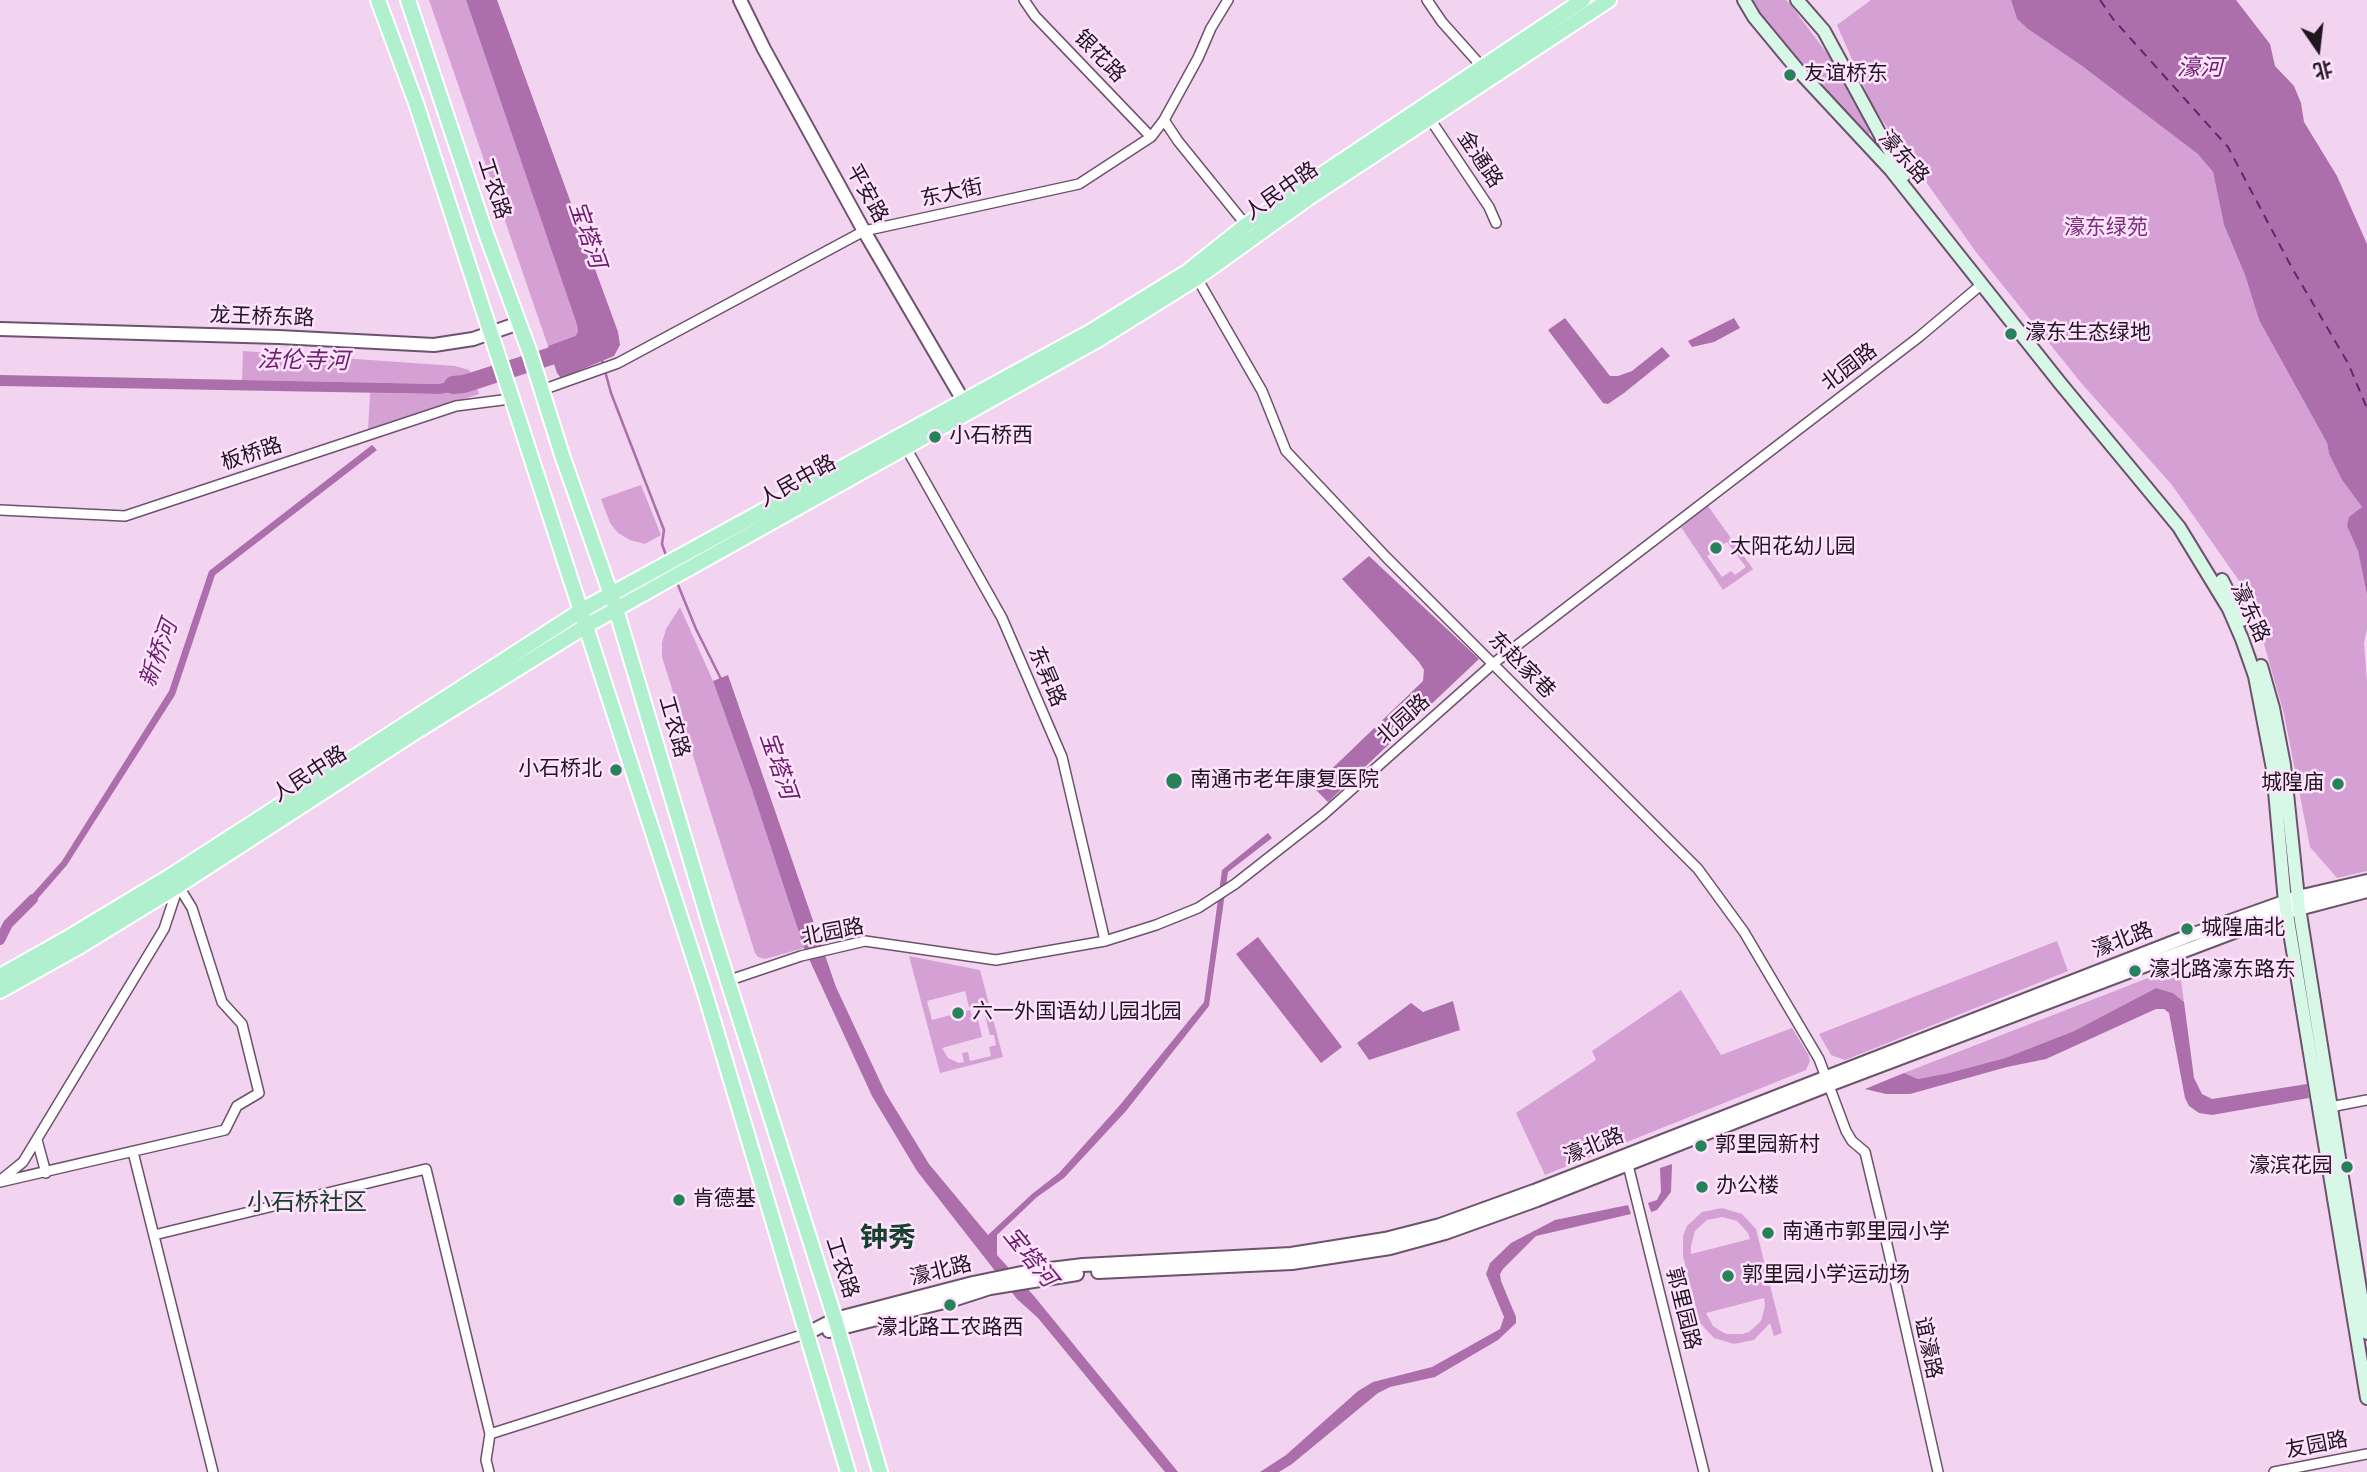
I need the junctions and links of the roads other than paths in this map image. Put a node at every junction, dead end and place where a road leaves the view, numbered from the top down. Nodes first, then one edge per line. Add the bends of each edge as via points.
1 (378, 0) edge
2 (408, 0) edge
3 (740, 0) edge
4 (1024, 0) edge
5 (1228, 0) edge
6 (1427, 0) edge
7 (1582, 0) edge
8 (1609, 0) edge
9 (1744, 0) edge
10 (1797, 0) edge
11 (1483, 68) junction
12 (1430, 119) junction
13 (1164, 120) junction
14 (1151, 137) junction
15 (1496, 223) dead end
16 (1246, 225) junction
17 (864, 231) junction
18 (1197, 278) junction
19 (1982, 284) junction
20 (519, 323) junction
21 (0, 329) edge
22 (491, 334) junction
23 (541, 385) junction
24 (509, 392) junction
25 (964, 402) junction
26 (905, 446) junction
27 (0, 510) edge
28 (685, 562) junction
29 (663, 574) junction
30 (609, 595) junction
31 (616, 609) junction
32 (582, 610) junction
33 (586, 626) junction
34 (1494, 663) junction
35 (175, 880) junction
36 (2367, 881) edge
37 (2367, 891) edge
38 (2292, 905) junction
39 (1105, 941) junction
40 (0, 976) edge
41 (727, 981) junction
42 (0, 991) edge
43 (1828, 1081) junction
44 (2367, 1100) edge
45 (2325, 1108) junction
46 (37, 1140) junction
47 (133, 1152) junction
48 (1626, 1160) junction
49 (46, 1173) junction
50 (0, 1181) edge
51 (154, 1235) junction
52 (836, 1324) junction
53 (808, 1333) junction
54 (2367, 1333) edge
55 (2367, 1398) edge
56 (490, 1434) junction
57 (2367, 1454) edge
58 (213, 1472) edge
59 (489, 1472) edge
60 (849, 1472) edge
61 (880, 1472) edge
62 (1704, 1472) edge
63 (1938, 1472) edge
64 (2274, 1472) edge

1 - 22 main road
2 - 20 main road, 工农路
3 - 17 street, 平安路
4 - 14 street, 银花路
5 - 13 street, 东大街
6 - 11 street
7 - 11 main road, 人民中路
8 - 12 main road, 人民中路
9 - 19 main road, 濠东路 via 1797,69 1891,170
10 - 38 main road, 濠东路 via 1824,31 1899,168 2183,521 2236,604 2263,674 2284,765
11 - 16 main road, 人民中路
12 - 15 street, 金通路
12 - 18 main road, 人民中路
13 - 14 street, 东大街
13 - 16 street
14 - 17 street, 东大街 via 1079,184
16 - 25 main road, 人民中路 via 1176,279
17 - 23 street, 东大街 via 618,363
17 - 25 street, 平安路
18 - 26 main road, 人民中路 via 1096,341
18 - 34 street, 东赵家巷 via 1262,391 1286,451
19 - 34 street, 北园路
19 - 38 main road, 濠东路 via 2179,527 2229,609 2263,710
20 - 22 street, 龙王桥东路
20 - 23 main road, 工农路
21 - 22 street, 龙王桥东路 via 434,345
22 - 24 main road
23 - 30 main road, 工农路
24 - 27 street, 板桥路 via 125,516
24 - 32 main road
25 - 28 main road, 人民中路
26 - 28 main road, 人民中路
26 - 39 street, 东昇路 via 1002,618 1062,757
28 - 29 main road, 人民中路
29 - 30 main road, 人民中路
29 - 31 main road, 人民中路
30 - 31 main road, 工农路
30 - 32 main road, 人民中路
31 - 33 main road, 人民中路
31 - 41 main road, 工农路
32 - 33 main road
32 - 35 main road, 人民中路
33 - 35 main road, 人民中路
33 - 53 main road via 704,990
34 - 39 street, 北园路 via 1323,815 1228,888 1182,915
34 - 43 street, 东赵家巷 via 1710,883 1744,932
35 - 40 main road, 人民中路
35 - 42 main road, 人民中路 via 77,948
35 - 46 street via 164,929
35 - 47 street via 192,908 222,1002 242,1024 260,1093 237,1105 225,1130
36 - 38 street, 濠北路
37 - 38 street, 濠北路
38 - 43 street, 濠北路 via 2171,943
38 - 45 main road, 濠东路
39 - 41 street, 北园路 via 996,960 864,941
41 - 52 main road, 工农路
43 - 48 street, 濠北路
43 - 63 street, 谊濠路 via 1846,1130 1865,1152
44 - 45 street
45 - 54 main road, 濠东路
45 - 55 main road, 濠东路
46 - 49 street
46 - 50 street via 23,1162
47 - 49 street
47 - 51 street
48 - 52 street, 濠北路 via 1440,1225 1385,1239 1291,1254 1083,1265
48 - 62 street, 郭里园路
49 - 50 street
51 - 56 street via 426,1169
51 - 58 street
52 - 53 street, 濠北路
52 - 61 main road, 工农路
53 - 56 street, 濠北路
53 - 60 main road
56 - 59 street
57 - 64 street, 友园路

